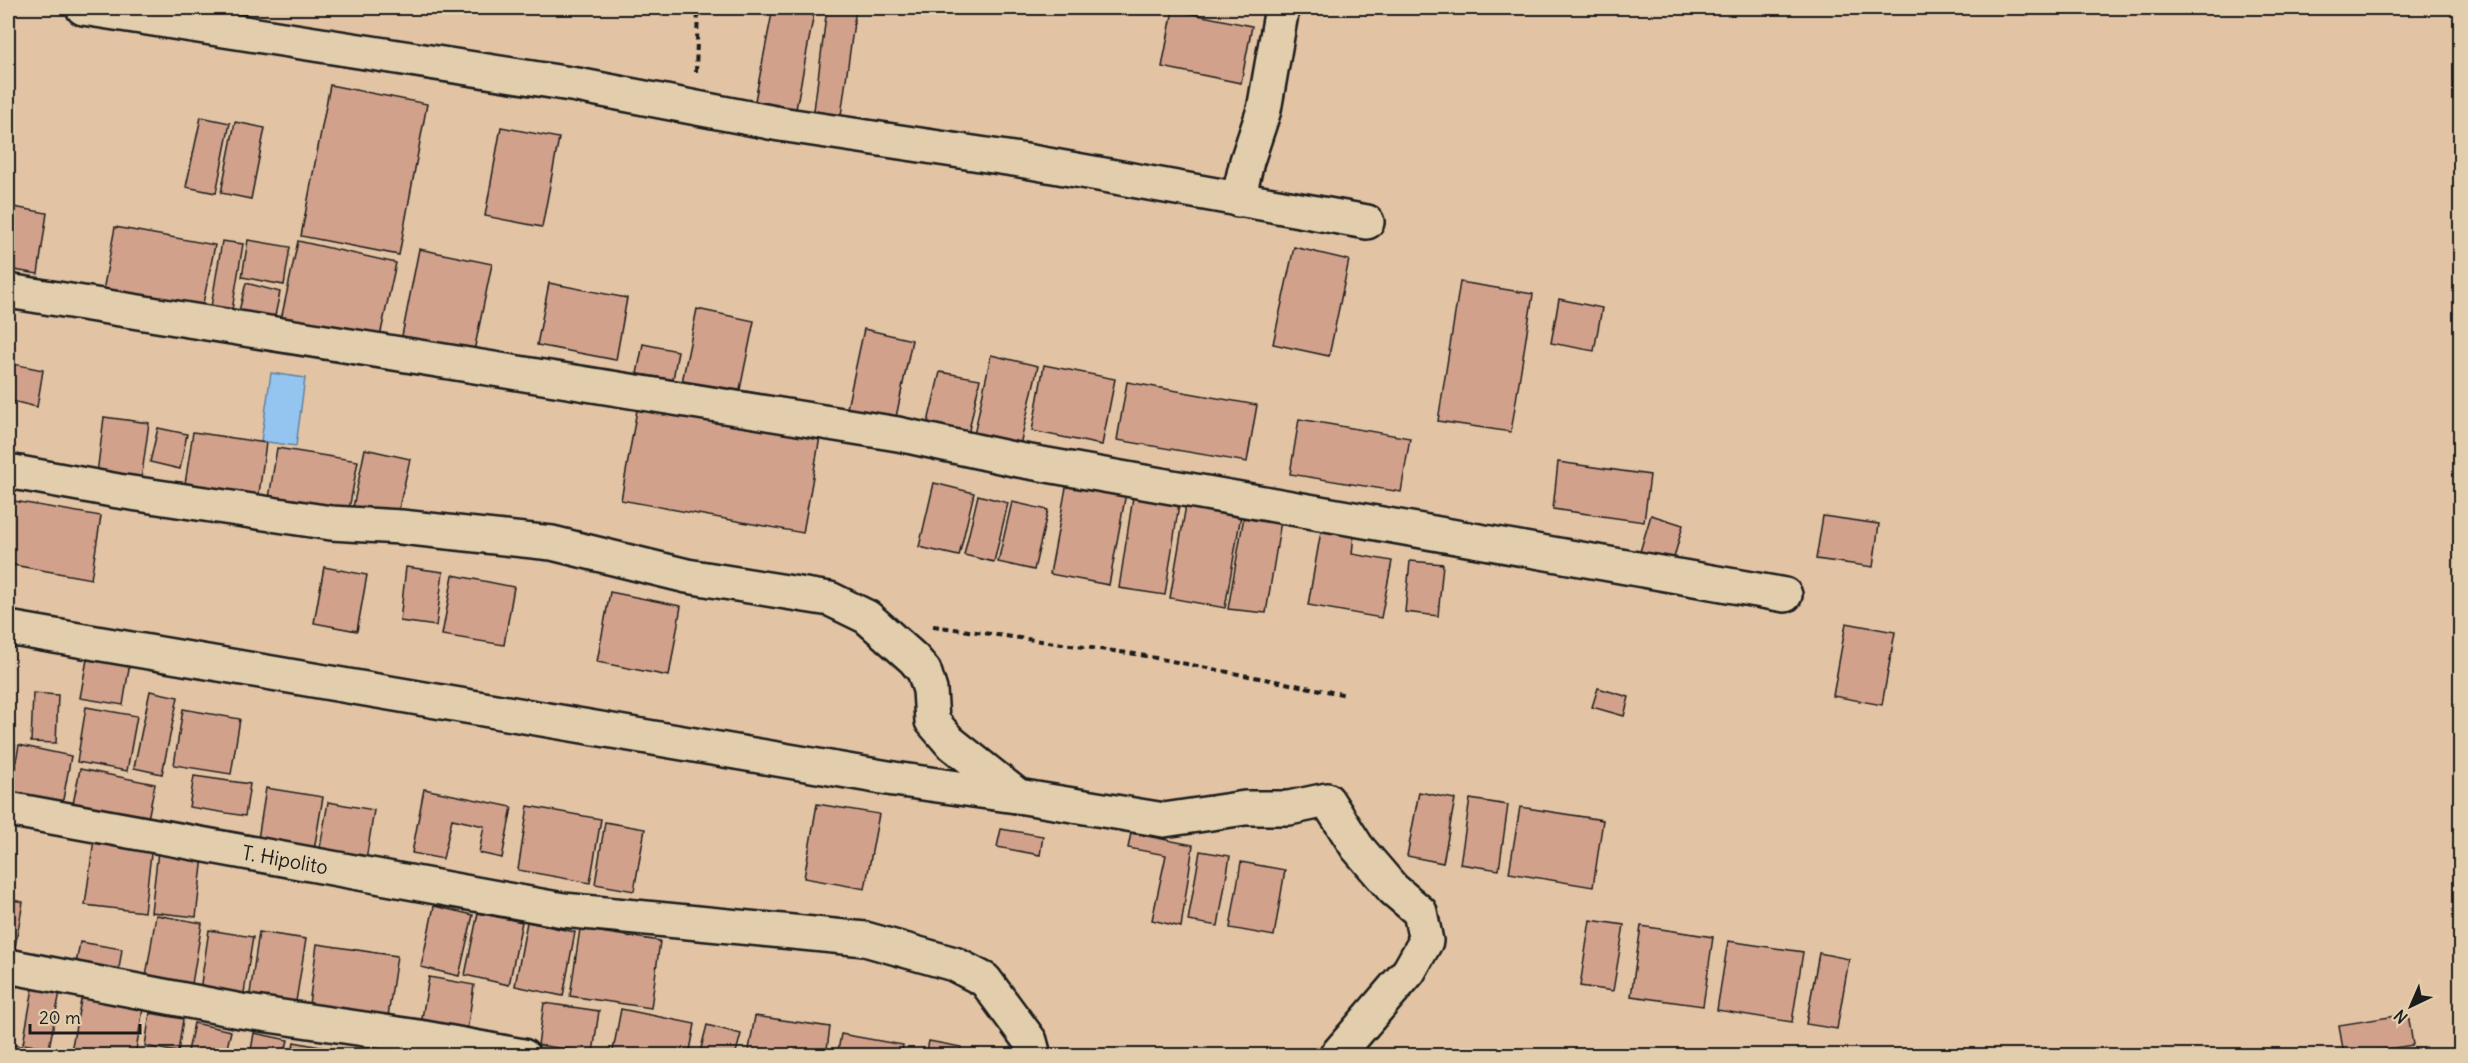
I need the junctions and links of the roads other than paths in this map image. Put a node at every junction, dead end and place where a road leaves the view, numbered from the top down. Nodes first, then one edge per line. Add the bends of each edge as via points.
1 (83, 8) edge
2 (1282, 8) edge
3 (1238, 200) junction
4 (1367, 222) dead end
5 (8, 291) edge
6 (8, 471) edge
7 (1785, 595) dead end
8 (8, 627) edge
9 (1018, 796) junction
10 (8, 809) edge
11 (8, 966) edge
12 (523, 1056) edge
13 (1034, 1056) edge
14 (1336, 1056) edge

1 - 3 street via 577,85 695,109 1020,160
2 - 3 street via 1264,110
3 - 4 street
5 - 7 street via 898,434 1024,461
6 - 9 street via 331,523 552,543 687,576 830,599 867,617 915,659 930,690 932,721 950,742
8 - 9 street via 716,749
9 - 14 street via 1164,820 1245,808 1289,808 1327,800 1357,847 1393,889 1420,912 1426,941 1409,971
10 - 13 street, T. Hipolito via 563,910 865,939 954,964 985,980 1030,1041
11 - 12 street via 241,1011

